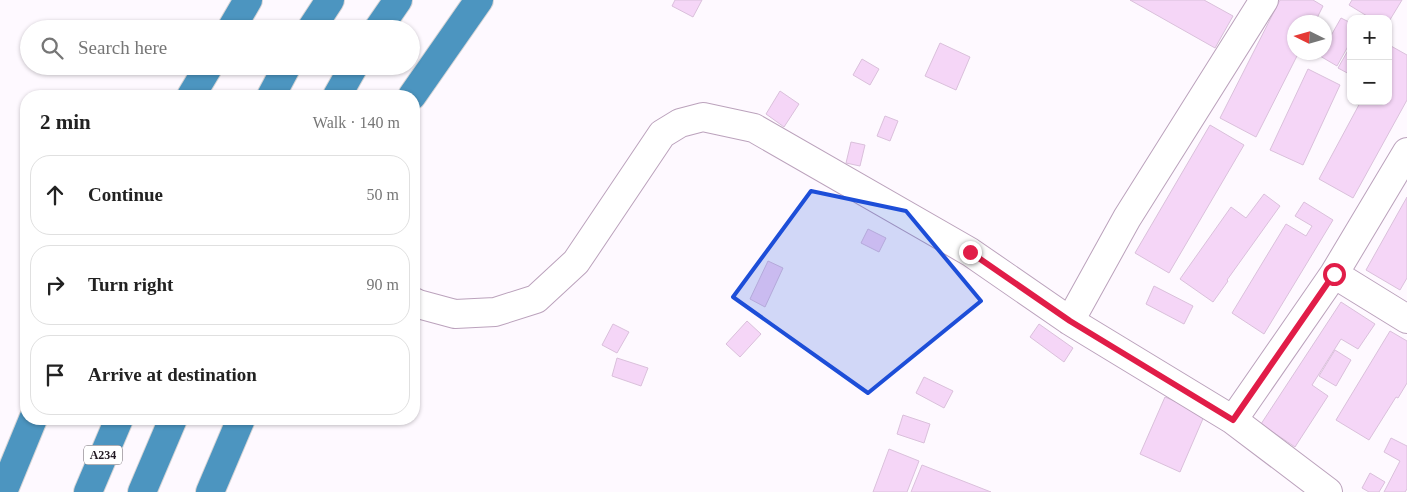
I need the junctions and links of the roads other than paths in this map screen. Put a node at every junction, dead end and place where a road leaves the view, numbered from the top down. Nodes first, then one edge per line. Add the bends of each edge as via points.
1 (248, 0) edge
2 (330, 0) edge
3 (398, 0) edge
4 (479, 0) edge
5 (1264, 0) edge
6 (236, 20) edge
7 (317, 20) edge
8 (384, 20) edge
9 (204, 75) edge
10 (282, 75) edge
11 (349, 75) edge
12 (195, 90) edge
13 (274, 90) edge
14 (340, 90) edge
15 (416, 90) edge
16 (1407, 152) edge
17 (1334, 274) junction
18 (420, 305) edge
19 (1407, 319) edge
20 (1070, 321) junction
21 (1233, 420) junction
22 (31, 425) edge
23 (116, 425) edge
24 (170, 425) edge
25 (238, 425) edge
26 (3, 492) edge
27 (88, 492) edge
28 (142, 492) edge
29 (210, 492) edge
30 (1328, 492) edge

1 - 6 highway
2 - 7 highway
3 - 8 highway
4 - 15 highway
5 - 20 street via 1127,218
9 - 12 highway
10 - 13 highway
11 - 14 highway
16 - 17 street
17 - 19 street
17 - 21 street
18 - 20 street via 455,314 495,312 536,299 576,262 662,134 680,123 703,117 754,128 970,252
20 - 21 street
21 - 30 street
22 - 26 highway
23 - 27 highway, A234
24 - 28 highway
25 - 29 highway

